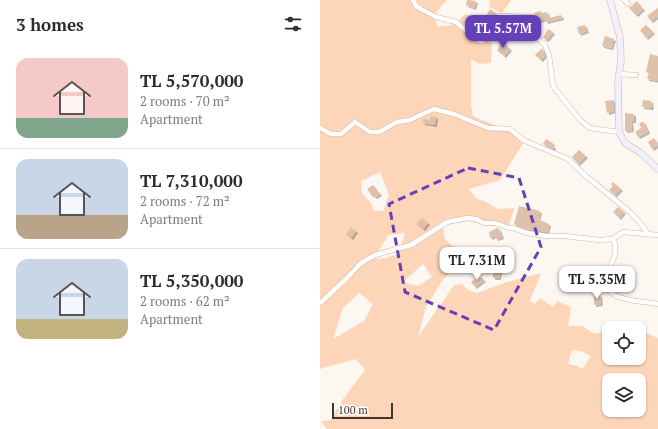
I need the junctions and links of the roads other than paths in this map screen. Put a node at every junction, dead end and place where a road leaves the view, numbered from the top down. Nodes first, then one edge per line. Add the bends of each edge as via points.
1 (413, 0) edge
2 (610, 0) edge
3 (624, 0) edge
4 (628, 4) dead end
5 (500, 16) dead end
6 (537, 38) junction
7 (619, 74) junction
8 (636, 75) dead end
9 (320, 128) edge
10 (619, 132) junction
11 (658, 170) edge
12 (648, 234) junction
13 (658, 235) edge
14 (613, 239) junction
15 (320, 303) edge
16 (658, 304) edge

1 - 6 street via 416,6 436,17 456,22 480,41 504,32
2 - 7 street via 620,37
3 - 4 street
5 - 6 street via 531,17
6 - 10 street via 545,45 549,55 553,86 581,121 590,128
7 - 8 street
7 - 10 street
9 - 12 street via 331,134 341,134 355,122 370,132 380,132 397,122 410,120 434,109 488,128 510,129 523,140 568,159 630,212
10 - 11 street via 625,143
12 - 13 street
12 - 14 street via 623,232
14 - 15 street via 546,236 467,218 447,222 411,245 361,262
14 - 16 street via 616,244 614,259 601,282 607,290 624,300

